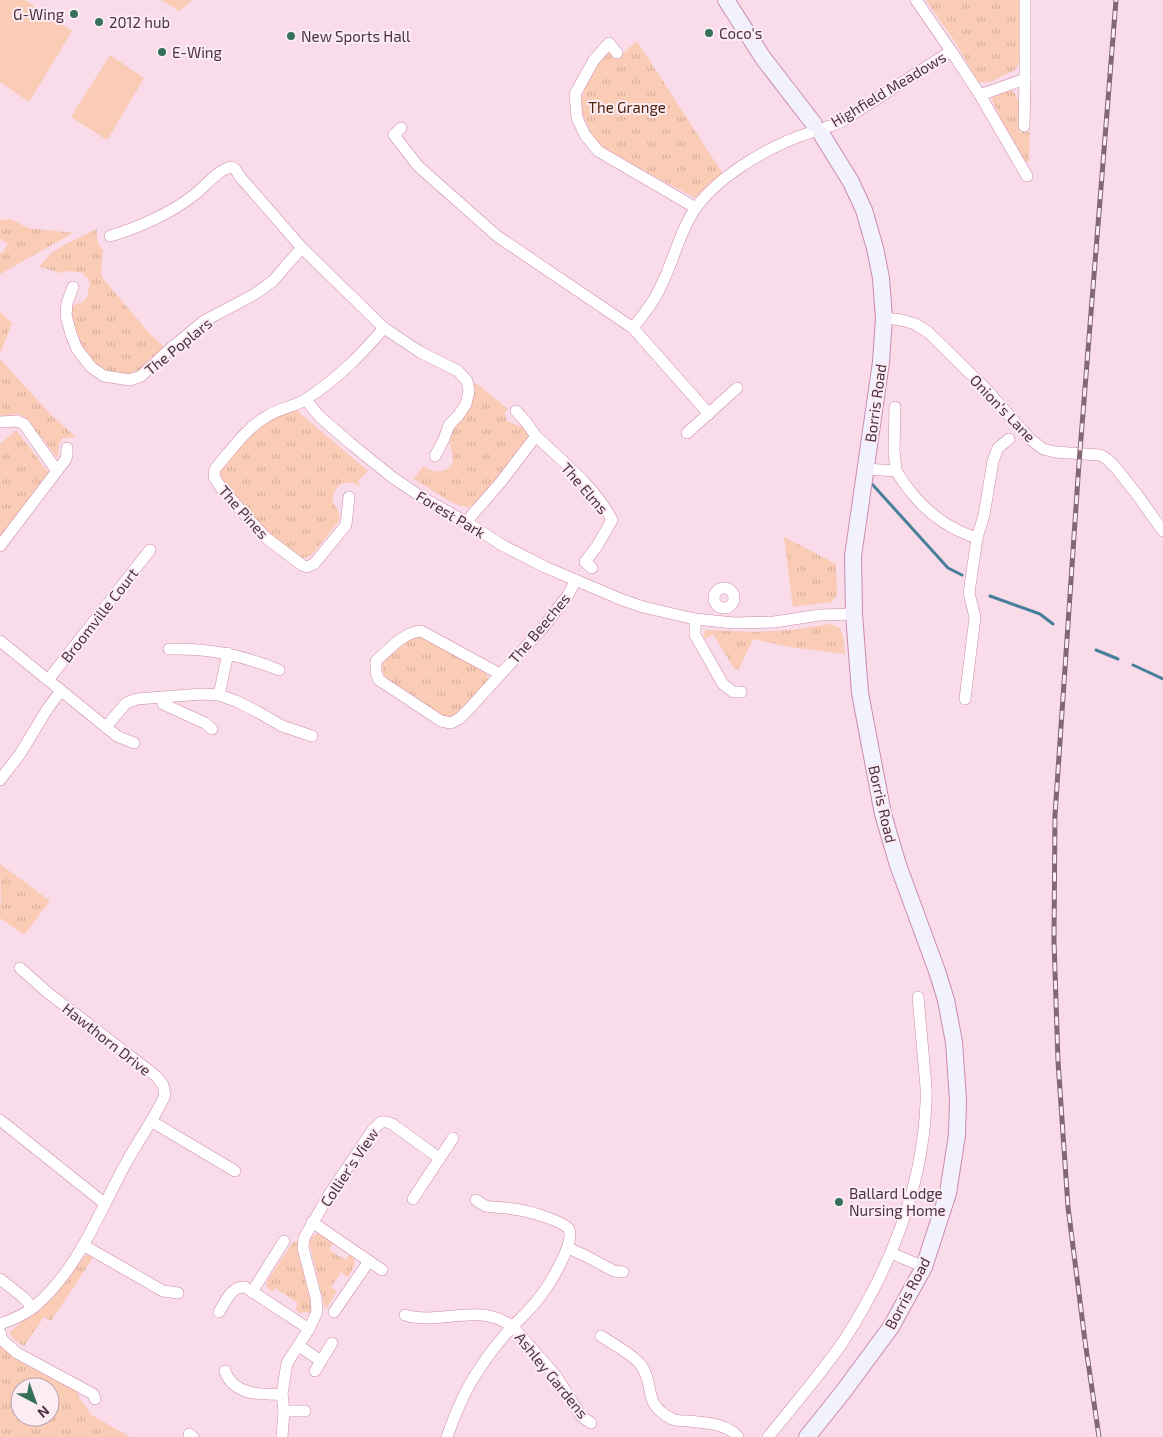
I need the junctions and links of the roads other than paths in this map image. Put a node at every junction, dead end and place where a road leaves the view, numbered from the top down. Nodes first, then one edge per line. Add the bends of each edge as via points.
1 (726, 0) edge
2 (916, 0) edge
3 (1025, 0) edge
4 (951, 51) junction
5 (617, 53) dead end
6 (1025, 79) junction
7 (980, 95) junction
8 (1024, 126) dead end
9 (401, 128) dead end
10 (818, 130) junction
11 (1027, 176) dead end
12 (696, 208) junction
13 (110, 236) dead end
14 (302, 248) junction
15 (73, 287) dead end
16 (884, 318) junction
17 (384, 328) junction
18 (633, 328) junction
19 (737, 388) dead end
20 (306, 400) junction
21 (895, 407) dead end
22 (516, 411) dead end
23 (709, 414) junction
24 (0, 422) edge
25 (687, 433) dead end
26 (536, 436) junction
27 (1009, 439) dead end
28 (66, 448) dead end
29 (435, 456) dead end
30 (866, 469) junction
31 (57, 471) junction
32 (896, 471) junction
33 (349, 497) dead end
34 (466, 522) junction
35 (1163, 531) edge
36 (977, 538) junction
37 (0, 546) edge
38 (150, 550) dead end
39 (592, 568) dead end
40 (576, 580) junction
41 (722, 608) dead end
42 (854, 614) junction
43 (695, 619) junction
44 (721, 621) junction
45 (0, 641) edge
46 (169, 649) dead end
47 (228, 653) junction
48 (279, 670) dead end
49 (500, 674) junction
50 (48, 680) junction
51 (61, 690) junction
52 (741, 692) dead end
53 (219, 695) junction
54 (161, 697) junction
55 (965, 700) dead end
56 (106, 727) junction
57 (212, 729) dead end
58 (312, 736) dead end
59 (134, 743) dead end
60 (0, 780) edge
61 (20, 968) dead end
62 (918, 997) dead end
63 (0, 1120) edge
64 (151, 1121) junction
65 (453, 1138) dead end
66 (440, 1158) junction
67 (235, 1171) dead end
68 (413, 1199) dead end
69 (476, 1200) dead end
70 (104, 1203) junction
71 (312, 1222) junction
72 (284, 1241) dead end
73 (83, 1244) junction
74 (568, 1248) junction
75 (891, 1253) junction
76 (369, 1261) junction
77 (924, 1267) junction
78 (382, 1270) dead end
79 (623, 1272) dead end
80 (0, 1279) edge
81 (252, 1292) junction
82 (178, 1293) dead end
83 (33, 1308) junction
84 (219, 1312) dead end
85 (334, 1312) dead end
86 (406, 1315) dead end
87 (0, 1324) edge
88 (512, 1327) junction
89 (309, 1329) junction
90 (0, 1332) edge
91 (600, 1336) dead end
92 (332, 1343) dead end
93 (298, 1346) junction
94 (321, 1361) junction
95 (315, 1371) dead end
96 (225, 1372) dead end
97 (282, 1394) junction
98 (95, 1399) dead end
99 (284, 1411) junction
100 (306, 1412) dead end
101 (591, 1423) dead end
102 (282, 1437) edge
103 (447, 1437) edge
104 (738, 1437) edge
105 (768, 1437) edge
106 (807, 1437) edge

1 - 10 street, Borris Road via 763,58
2 - 4 street, Highfield Meadows
3 - 6 street
4 - 7 street, Highfield Meadows
4 - 10 street, Highfield Meadows via 844,120
5 - 12 street via 609,43 594,60 575,94 577,118 585,134 598,151
6 - 7 street
6 - 8 street
7 - 11 street, Highfield Meadows
9 - 18 street via 394,135 418,166 497,236
10 - 12 street via 755,157 728,176
10 - 16 street, Borris Road via 851,182 864,210 881,278
12 - 18 street via 656,296
13 - 14 street via 138,227 180,204 231,166
14 - 15 street, The Poplars via 273,281 204,321 141,376 130,380 104,376 77,349 66,315
14 - 17 street
16 - 30 street, Borris Road
16 - 35 street, Onion's Lane via 915,324 928,332 1043,449 1100,454 1107,459
17 - 20 street via 341,374
17 - 29 street via 420,352 458,371 467,381 466,404 449,425
18 - 23 street
19 - 23 street
20 - 33 street, The Pines via 268,415 256,424 215,469 214,477 258,530 307,567 314,564 346,525
20 - 34 street, Forest Park via 319,416 392,477
21 - 32 street
22 - 26 street, The Elms
23 - 25 street
24 - 31 street via 24,424
26 - 34 street
26 - 39 street, The Elms via 586,484 605,506 612,520 585,562
27 - 36 street via 998,448 993,461
28 - 31 street via 66,459
30 - 32 street
30 - 42 street, Borris Road via 853,556
31 - 37 street
32 - 36 street via 931,513 961,533
34 - 40 street, Forest Park via 502,545
36 - 55 street via 969,593 975,617
38 - 50 street, Broomville Court
40 - 43 street, Forest Park via 643,607
40 - 49 street, The Beeches via 568,596 542,629
41 - 44 street
42 - 44 street, Forest Park via 774,622
42 - 77 street, Borris Road via 860,693 883,814 946,1000 957,1064 954,1161 948,1193
43 - 44 street, Forest Park
43 - 52 street via 695,635 723,684 733,692
45 - 50 street
46 - 47 street
47 - 48 street
47 - 53 street
49 - 49 street, The Beeches via 421,631 411,632 376,661 379,680 441,721 451,723 460,718
50 - 51 street
51 - 56 street
51 - 60 street
53 - 54 street
53 - 58 street via 282,726
54 - 56 street via 126,703
54 - 57 street via 163,704
56 - 59 street
61 - 64 street, Hawthorn Drive via 160,1081 165,1095
62 - 75 street via 927,1100 925,1125 915,1183
63 - 70 street
64 - 67 street
64 - 70 street, Hawthorn Drive
65 - 66 street
66 - 68 street
66 - 71 street, Collier's View via 392,1124 381,1122
69 - 74 street via 486,1206 546,1217 567,1227 570,1230
70 - 73 street, Hawthorn Drive
71 - 76 street, Collier's View
71 - 89 street, Collier's View via 303,1248 316,1298 317,1312
72 - 81 street
73 - 82 street via 163,1291
73 - 83 street, Hawthorn Drive via 55,1285
74 - 79 street via 614,1271
74 - 88 street, Ashley Gardens via 540,1298
75 - 77 street
75 - 105 street via 842,1342
76 - 78 street, Collier's View
76 - 85 street
77 - 106 street, Borris Road via 890,1327
80 - 83 street
81 - 84 street via 245,1287 236,1288
81 - 89 street
83 - 87 street, Hawthorn Drive
86 - 88 street, Ashley Gardens via 416,1318 468,1314 494,1317
88 - 101 street, Ashley Gardens via 556,1376 581,1416
88 - 103 street, Ashley Gardens via 479,1368
89 - 93 street, Collier's View
90 - 98 street via 2,1340 17,1353 93,1394
91 - 104 street via 640,1363 646,1372 652,1402 674,1420 721,1426
92 - 94 street
93 - 94 street
93 - 97 street, Collier's View via 287,1363
94 - 95 street
96 - 97 street via 233,1385 241,1390
97 - 99 street, Collier's View
99 - 100 street
99 - 102 street, Collier's View

